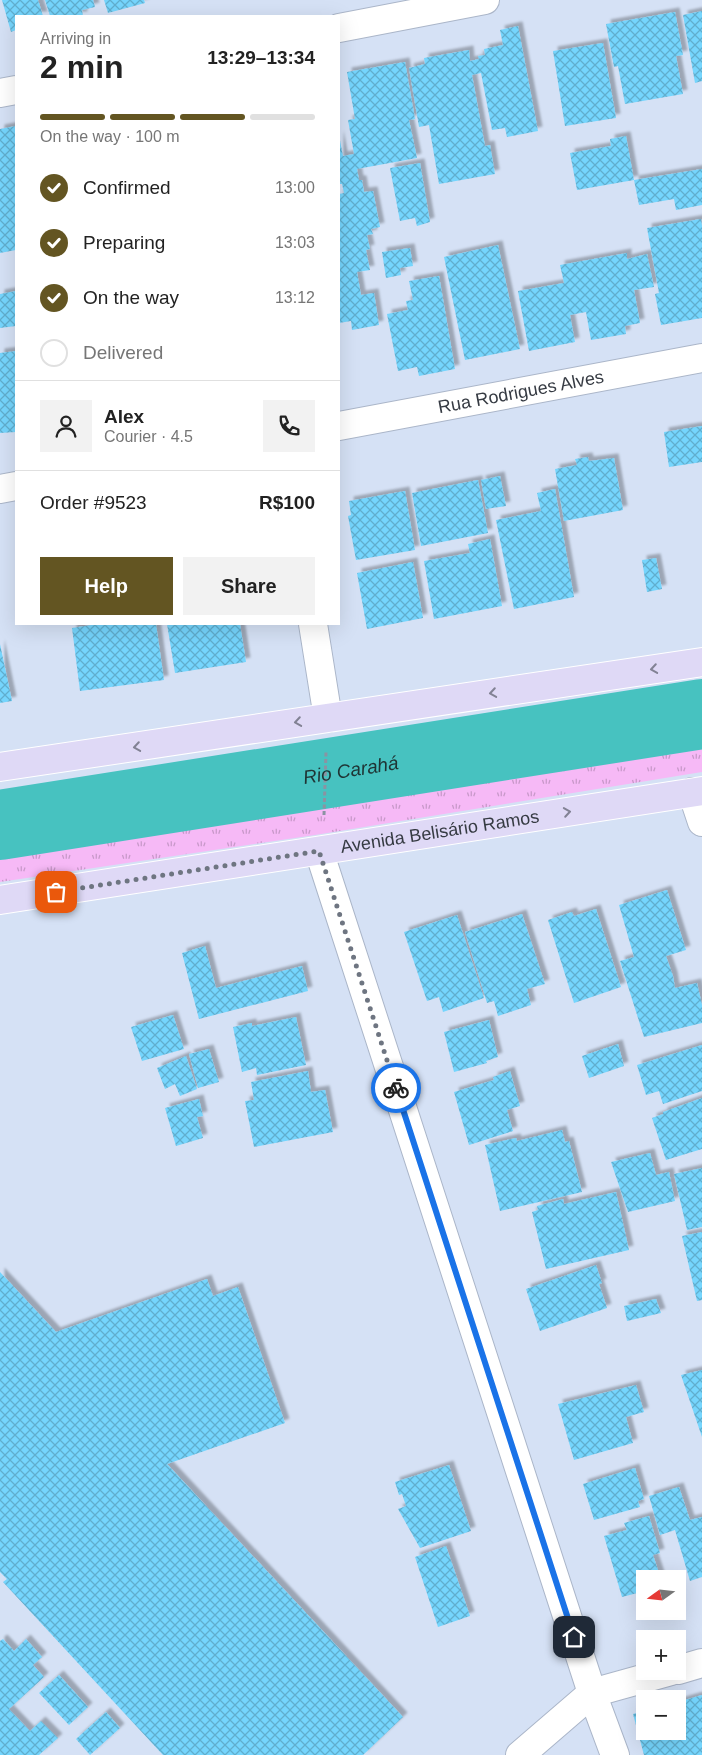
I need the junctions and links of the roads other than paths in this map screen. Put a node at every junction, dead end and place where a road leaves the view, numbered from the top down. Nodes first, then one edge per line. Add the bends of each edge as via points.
1 (485, 0) edge
2 (340, 28) edge
3 (15, 90) edge
4 (0, 93) edge
5 (702, 358) edge
6 (340, 426) edge
7 (15, 486) edge
8 (0, 489) edge
9 (313, 625) edge
10 (702, 662) edge
11 (328, 718) junction
12 (0, 767) edge
13 (697, 791) edge
14 (702, 822) edge
15 (319, 851) junction
16 (0, 900) edge
17 (702, 1663) edge
18 (686, 1668) edge
19 (639, 1680) edge
20 (592, 1693) junction
21 (520, 1755) edge
22 (615, 1755) edge

1 - 2 street
3 - 4 street
5 - 6 street, Rua Rodrigues Alves
7 - 8 street
9 - 11 street
10 -> 11 main road
11 -> 12 main road
13 - 14 street
15 -> 13 main road, Avenida Belisário Ramos
15 - 16 main road, Avenida Belisário Ramos
15 - 20 street
17 - 18 street
19 - 20 street
20 - 21 street
20 - 22 street

